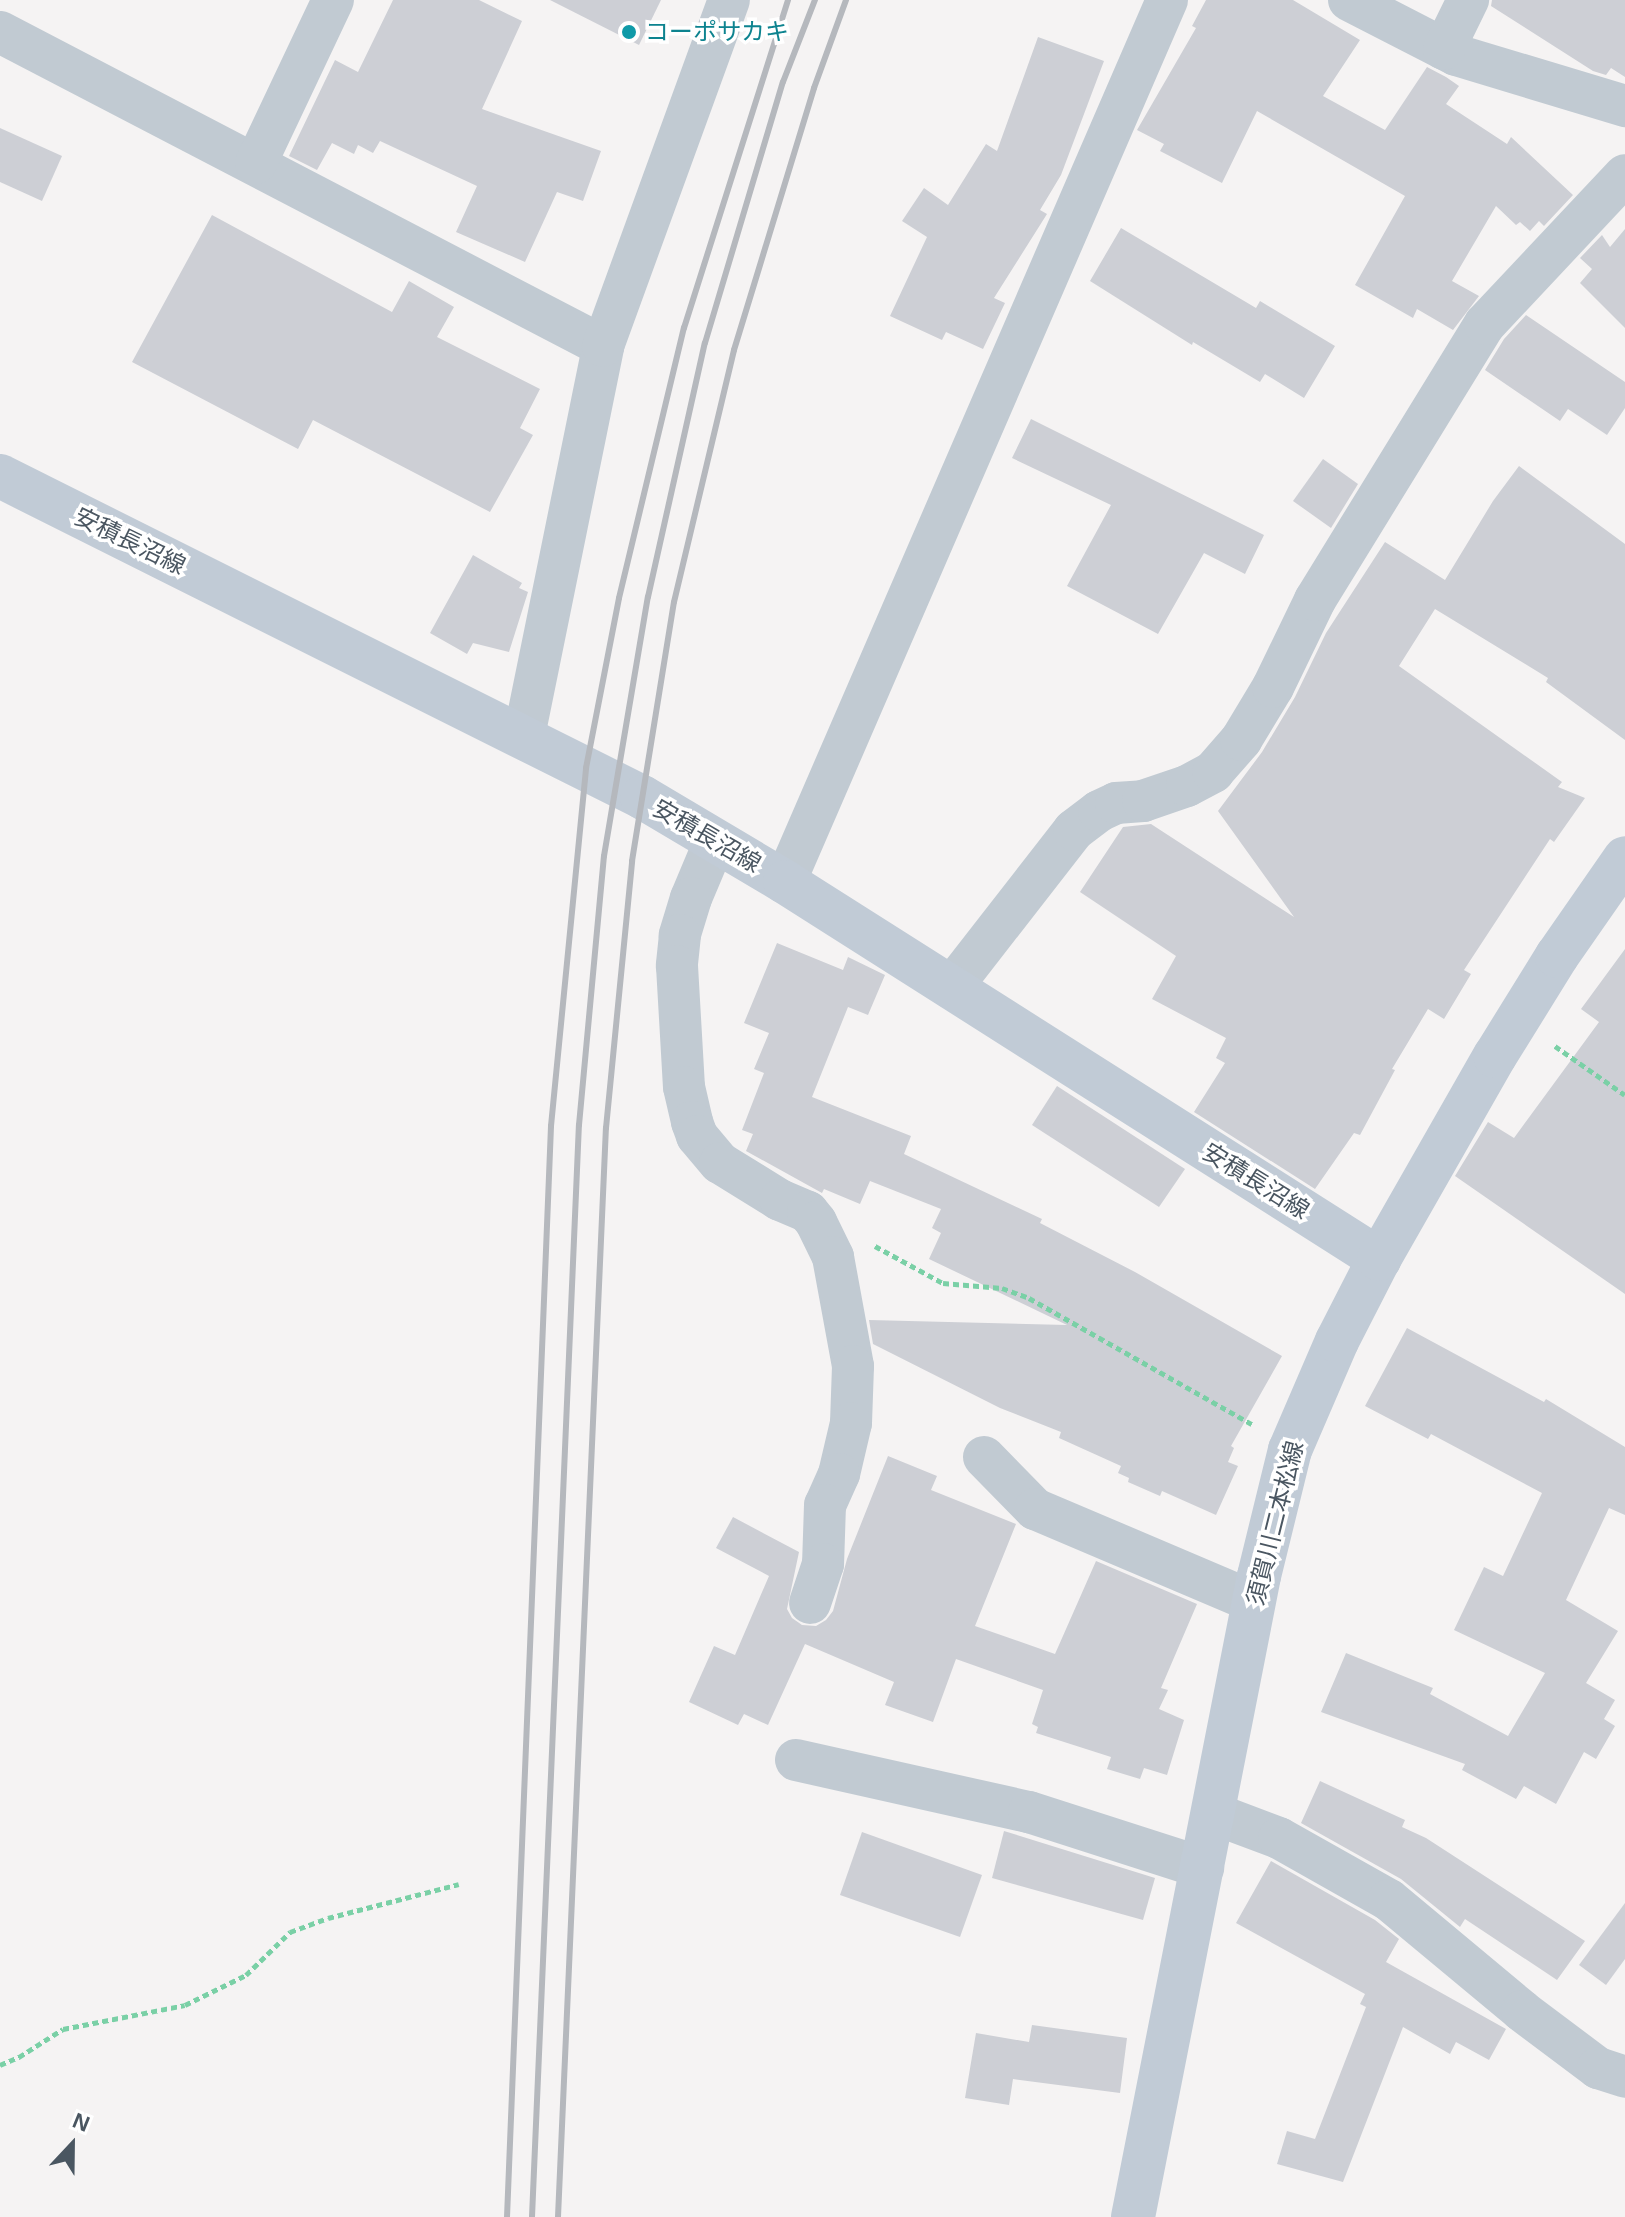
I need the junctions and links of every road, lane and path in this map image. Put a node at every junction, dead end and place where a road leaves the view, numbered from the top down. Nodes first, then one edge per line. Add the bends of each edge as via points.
1 (333, 0) edge
2 (729, 0) edge
3 (1167, 0) edge
4 (1349, 0) edge
5 (1468, 0) edge
6 (0, 32) edge
7 (1444, 49) junction
8 (1625, 106) edge
9 (256, 163) junction
10 (1625, 175) edge
11 (603, 346) junction
12 (0, 476) edge
13 (524, 736) junction
14 (715, 841) junction
15 (1625, 858) edge
16 (785, 882) junction
17 (951, 988) junction
18 (1518, 1020) junction
19 (1625, 1095) edge
20 (818, 1226) junction
21 (1379, 1259) junction
22 (1292, 1444) junction
23 (984, 1457) dead end
24 (1254, 1602) junction
25 (810, 1603) dead end
26 (796, 1760) dead end
27 (1215, 1814) junction
28 (1203, 1868) junction
29 (459, 1884) dead end
30 (0, 2065) edge
31 (1625, 2077) edge
32 (1133, 2217) edge

1 - 9 street
2 - 11 street
3 - 16 street
4 - 7 street
5 - 7 street
6 - 9 street
7 - 8 street
9 - 11 street
10 - 17 street via 1485,324 1315,600 1241,740 1213,772 1143,801 1116,803 1074,830
11 - 13 street
12 - 13 main road, 安積長沼線
13 - 14 main road, 安積長沼線
14 - 16 main road, 安積長沼線
14 - 20 street via 691,898 677,966 683,1075 692,1122 720,1163 808,1212
15 - 18 main road, 須賀川二本松線
16 - 17 main road, 安積長沼線
17 - 21 main road, 安積長沼線
18 - 19 path
18 - 21 main road, 須賀川二本松線
20 - 22 path via 835,1224 850,1230 943,1283 1002,1288 1029,1298 1206,1401
20 - 25 street via 833,1257 854,1377 847,1441 825,1505 823,1564
21 - 22 main road, 須賀川二本松線
22 - 24 main road, 須賀川二本松線
23 - 24 street via 1035,1509
24 - 27 main road, 須賀川二本松線
26 - 28 street via 1029,1812
27 - 28 main road, 須賀川二本松線
27 - 31 street via 1279,1838 1389,1900 1522,2011 1598,2068
28 - 32 main road, 須賀川二本松線
29 - 30 path via 290,1932 246,1975 185,2005 63,2029

